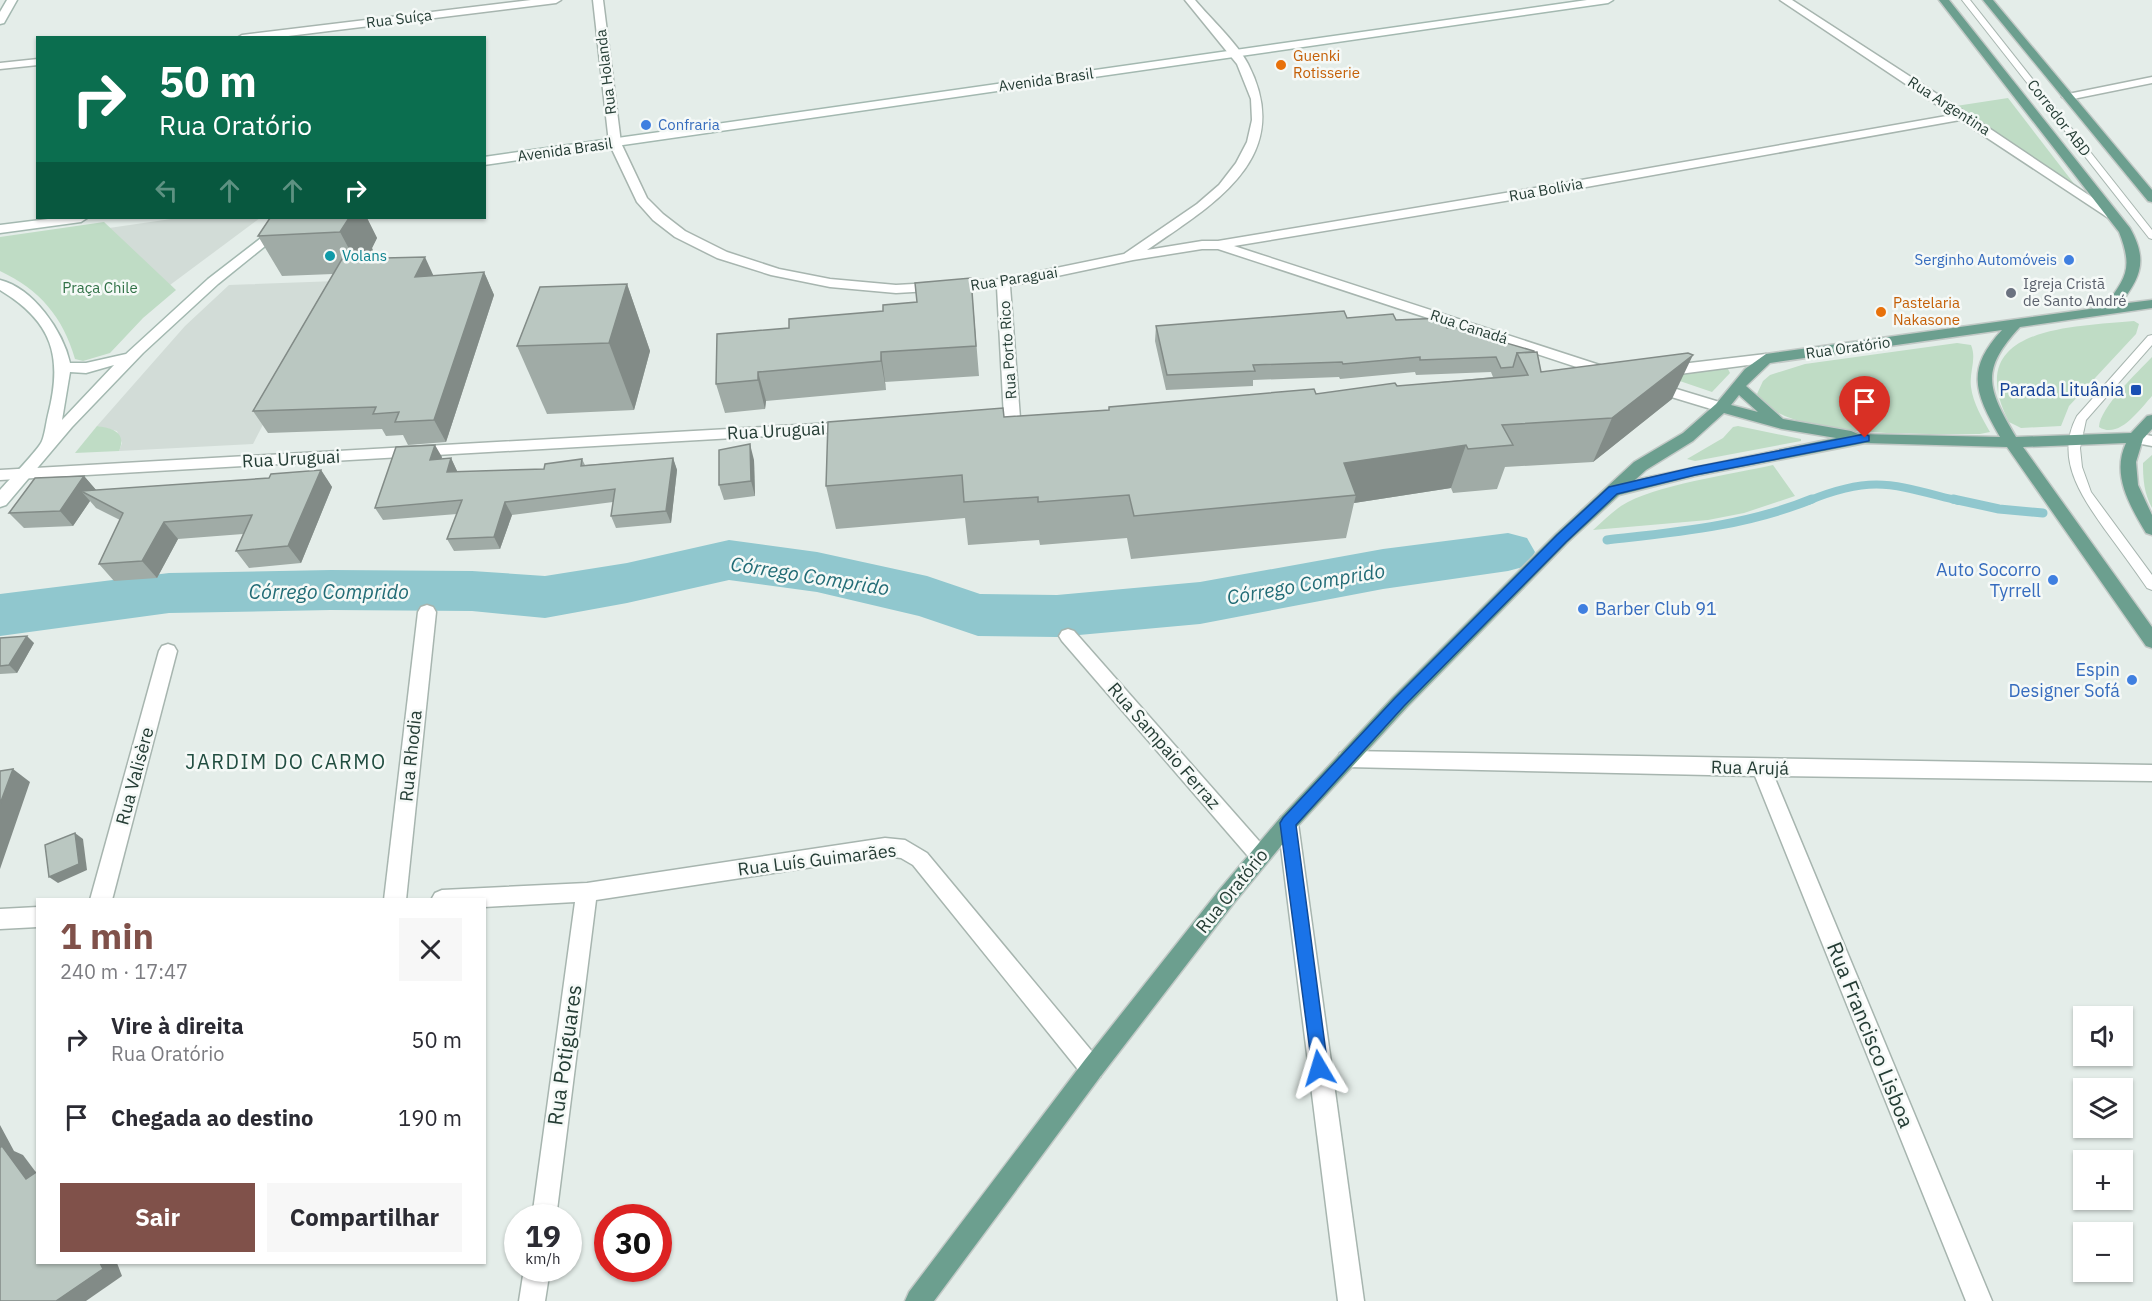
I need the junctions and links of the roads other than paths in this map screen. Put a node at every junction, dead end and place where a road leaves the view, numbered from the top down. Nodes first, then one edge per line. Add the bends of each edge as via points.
1 (12, 0) edge
2 (556, 0) edge
3 (598, 0) edge
4 (1190, 0) edge
5 (1608, 0) edge
6 (1785, 0) edge
7 (1944, 0) edge
8 (1966, 0) edge
9 (1988, 0) edge
10 (0, 21) edge
11 (259, 36) edge
12 (1233, 52) junction
13 (36, 62) edge
14 (0, 66) edge
15 (2152, 80) edge
16 (2068, 97) junction
17 (1964, 116) junction
18 (615, 144) junction
19 (486, 161) edge
20 (2152, 198) edge
21 (2111, 214) junction
22 (74, 219) edge
23 (293, 219) edge
24 (0, 229) edge
25 (2152, 236) edge
26 (1218, 245) junction
27 (1128, 257) junction
28 (1003, 283) junction
29 (0, 284) edge
30 (2152, 304) edge
31 (2109, 310) junction
32 (2015, 324) junction
33 (2152, 338) edge
34 (129, 357) junction
35 (1766, 359) junction
36 (63, 367) junction
37 (1630, 377) junction
38 (1584, 382) edge
39 (1738, 387) junction
40 (1721, 408) junction
41 (1012, 418) edge
42 (2152, 420) edge
43 (1782, 424) junction
44 (869, 426) edge
45 (1865, 438) junction
46 (2144, 440) edge
47 (2074, 441) junction
48 (48, 442) junction
49 (2011, 442) junction
50 (23, 474) junction
51 (0, 475) edge
52 (1613, 490) junction
53 (0, 501) edge
54 (2152, 529) edge
55 (2152, 585) edge
56 (427, 612) dead end
57 (1068, 636) dead end
58 (2152, 641) edge
59 (168, 651) dead end
60 (1347, 759) junction
61 (1761, 768) junction
62 (2152, 773) edge
63 (1288, 823) junction
64 (1260, 856) junction
65 (587, 892) junction
66 (102, 898) edge
67 (396, 898) edge
68 (478, 898) edge
69 (36, 917) edge
70 (0, 919) edge
71 (1092, 1069) junction
72 (546, 1204) edge
73 (535, 1282) edge
74 (532, 1301) edge
75 (918, 1301) edge
76 (1351, 1301) edge
77 (1979, 1301) edge

1 - 10 street
2 - 11 street, Rua Suíça
3 - 18 street, Rua Holanda
4 - 12 street, Rua Paraguai
5 - 12 street, Avenida Brasil
6 - 17 street, Rua Argentina
7 - 21 main road
8 - 25 lane, Corredor ABD
9 - 16 main road
12 - 18 street, Avenida Brasil
12 - 27 street, Rua Paraguai via 1250,78 1257,99 1253,142 1223,188
13 - 14 street
15 - 16 street
16 - 20 main road
17 - 21 street, Rua Argentina
17 - 26 street, Rua Bolívia
18 - 19 street, Avenida Brasil
18 - 28 street, Rua Paraguai via 641,199 658,217 680,234 722,255 776,272 860,287 944,288
21 - 31 main road via 2125,231 2136,258 2130,281
22 - 24 street
23 - 34 street via 191,299
26 - 27 street, Rua Bolívia
26 - 37 street, Rua Canadá
27 - 28 street, Rua Paraguai
28 - 41 street, Rua Porto Rico
29 - 36 street via 21,295 47,324 58,344
30 - 31 main road, Rua Oratório
31 - 32 main road, Rua Oratório
32 - 35 main road, Rua Oratório
32 - 49 main road via 1998,343 1985,368 1988,394
33 - 47 lane via 2090,407 2076,429
34 - 36 street via 86,368
34 - 48 street
35 - 37 street
35 - 39 main road, Rua Oratório
36 - 48 street
37 - 38 street
37 - 40 street, Rua Canadá
39 - 40 main road, Rua Oratório
39 - 43 main road
40 - 43 main road
40 - 52 main road, Rua Oratório via 1688,437 1640,466
42 - 46 main road
43 - 45 main road
44 - 50 street, Rua Uruguai
45 - 49 main road
45 - 52 main road
46 - 47 main road
46 - 54 main road via 2128,466 2130,489
47 - 49 main road
47 - 55 lane via 2074,462 2093,506
48 - 50 street
49 - 58 main road
50 - 51 street, Rua Uruguai
50 - 53 street
52 - 60 main road, Rua Oratório
56 - 67 street, Rua Rhodia
57 - 64 street, Rua Sampaio Ferraz
59 - 66 street, Rua Valisère
60 - 61 street, Rua Arujá
60 - 63 main road, Rua Oratório
61 - 62 street, Rua Arujá
61 - 77 street, Rua Francisco Lisboa
63 - 64 main road, Rua Oratório
63 - 76 street
64 - 71 main road, Rua Oratório
65 - 68 street, Rua Luís Guimarães
65 - 71 street, Rua Luís Guimarães via 885,848 905,849 920,859
65 - 72 street, Rua Potiguares
69 - 70 street
71 - 75 main road, Rua Oratório
73 - 74 street

